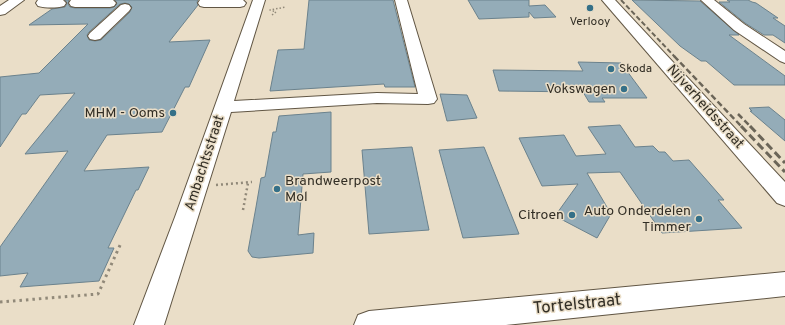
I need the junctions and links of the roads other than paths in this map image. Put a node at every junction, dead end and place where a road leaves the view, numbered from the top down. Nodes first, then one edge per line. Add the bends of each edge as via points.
1 (18, 0) edge
2 (401, 0) edge
3 (608, 0) edge
4 (707, 0) edge
5 (42, 3) dead end
6 (60, 3) dead end
7 (75, 3) dead end
8 (110, 3) dead end
9 (204, 3) dead end
10 (240, 3) dead end
11 (266, 4) edge
12 (125, 8) dead end
13 (0, 11) edge
14 (95, 36) dead end
15 (785, 58) edge
16 (223, 107) junction
17 (785, 197) edge
18 (785, 284) edge
19 (149, 325) edge
20 (369, 325) edge

1 - 13 street
2 - 16 street via 428,98 377,98
3 - 17 main road, Nijverheidsstraat
4 - 15 street via 739,27
5 - 6 street
7 - 8 street
9 - 10 street
11 - 16 street, Ambachtsstraat
12 - 14 street
16 - 19 street, Ambachtsstraat
18 - 20 street, Tortelstraat

